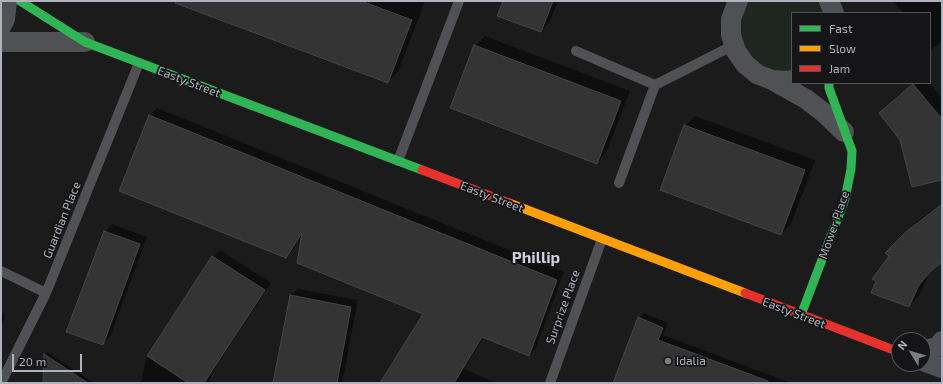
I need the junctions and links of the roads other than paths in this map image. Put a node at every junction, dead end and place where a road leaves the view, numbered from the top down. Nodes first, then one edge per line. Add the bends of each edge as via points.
1 (6, 1) edge
2 (20, 1) edge
3 (459, 1) edge
4 (829, 1) edge
5 (845, 1) edge
6 (736, 2) edge
7 (834, 12) edge
8 (840, 12) edge
9 (1, 27) edge
10 (1, 42) edge
11 (84, 42) junction
12 (734, 45) junction
13 (576, 51) dead end
14 (140, 63) junction
15 (772, 80) junction
16 (791, 80) edge
17 (829, 84) edge
18 (656, 85) junction
19 (844, 132) junction
20 (398, 161) junction
21 (619, 182) dead end
22 (602, 239) junction
23 (1, 271) edge
24 (46, 292) junction
25 (801, 315) junction
26 (942, 341) edge
27 (931, 348) edge
28 (891, 349) edge
29 (931, 364) edge
30 (942, 368) edge
31 (4, 382) edge
32 (550, 383) edge

1 - 9 street
2 - 11 street, Easty Street
3 - 20 lane
4 - 7 street
5 - 8 street
6 - 12 street via 731,19
10 - 11 street, Easty Street
11 - 14 street, Easty Street
12 - 15 street, Mower Place via 745,64 757,74
12 - 18 lane
13 - 18 lane
14 - 20 street, Easty Street
14 - 24 lane, Guardian Place
15 - 16 street
15 - 19 street, Mower Place via 806,99
17 - 19 street, Mower Place
18 - 21 lane
19 - 25 street, Mower Place via 852,151 845,199
20 - 22 street, Easty Street
22 - 25 street, Easty Street
22 - 32 lane, Surprize Place
23 - 24 lane
24 - 31 lane, Guardian Place
25 - 28 street, Easty Street
26 - 27 street via 939,346
29 - 30 street

